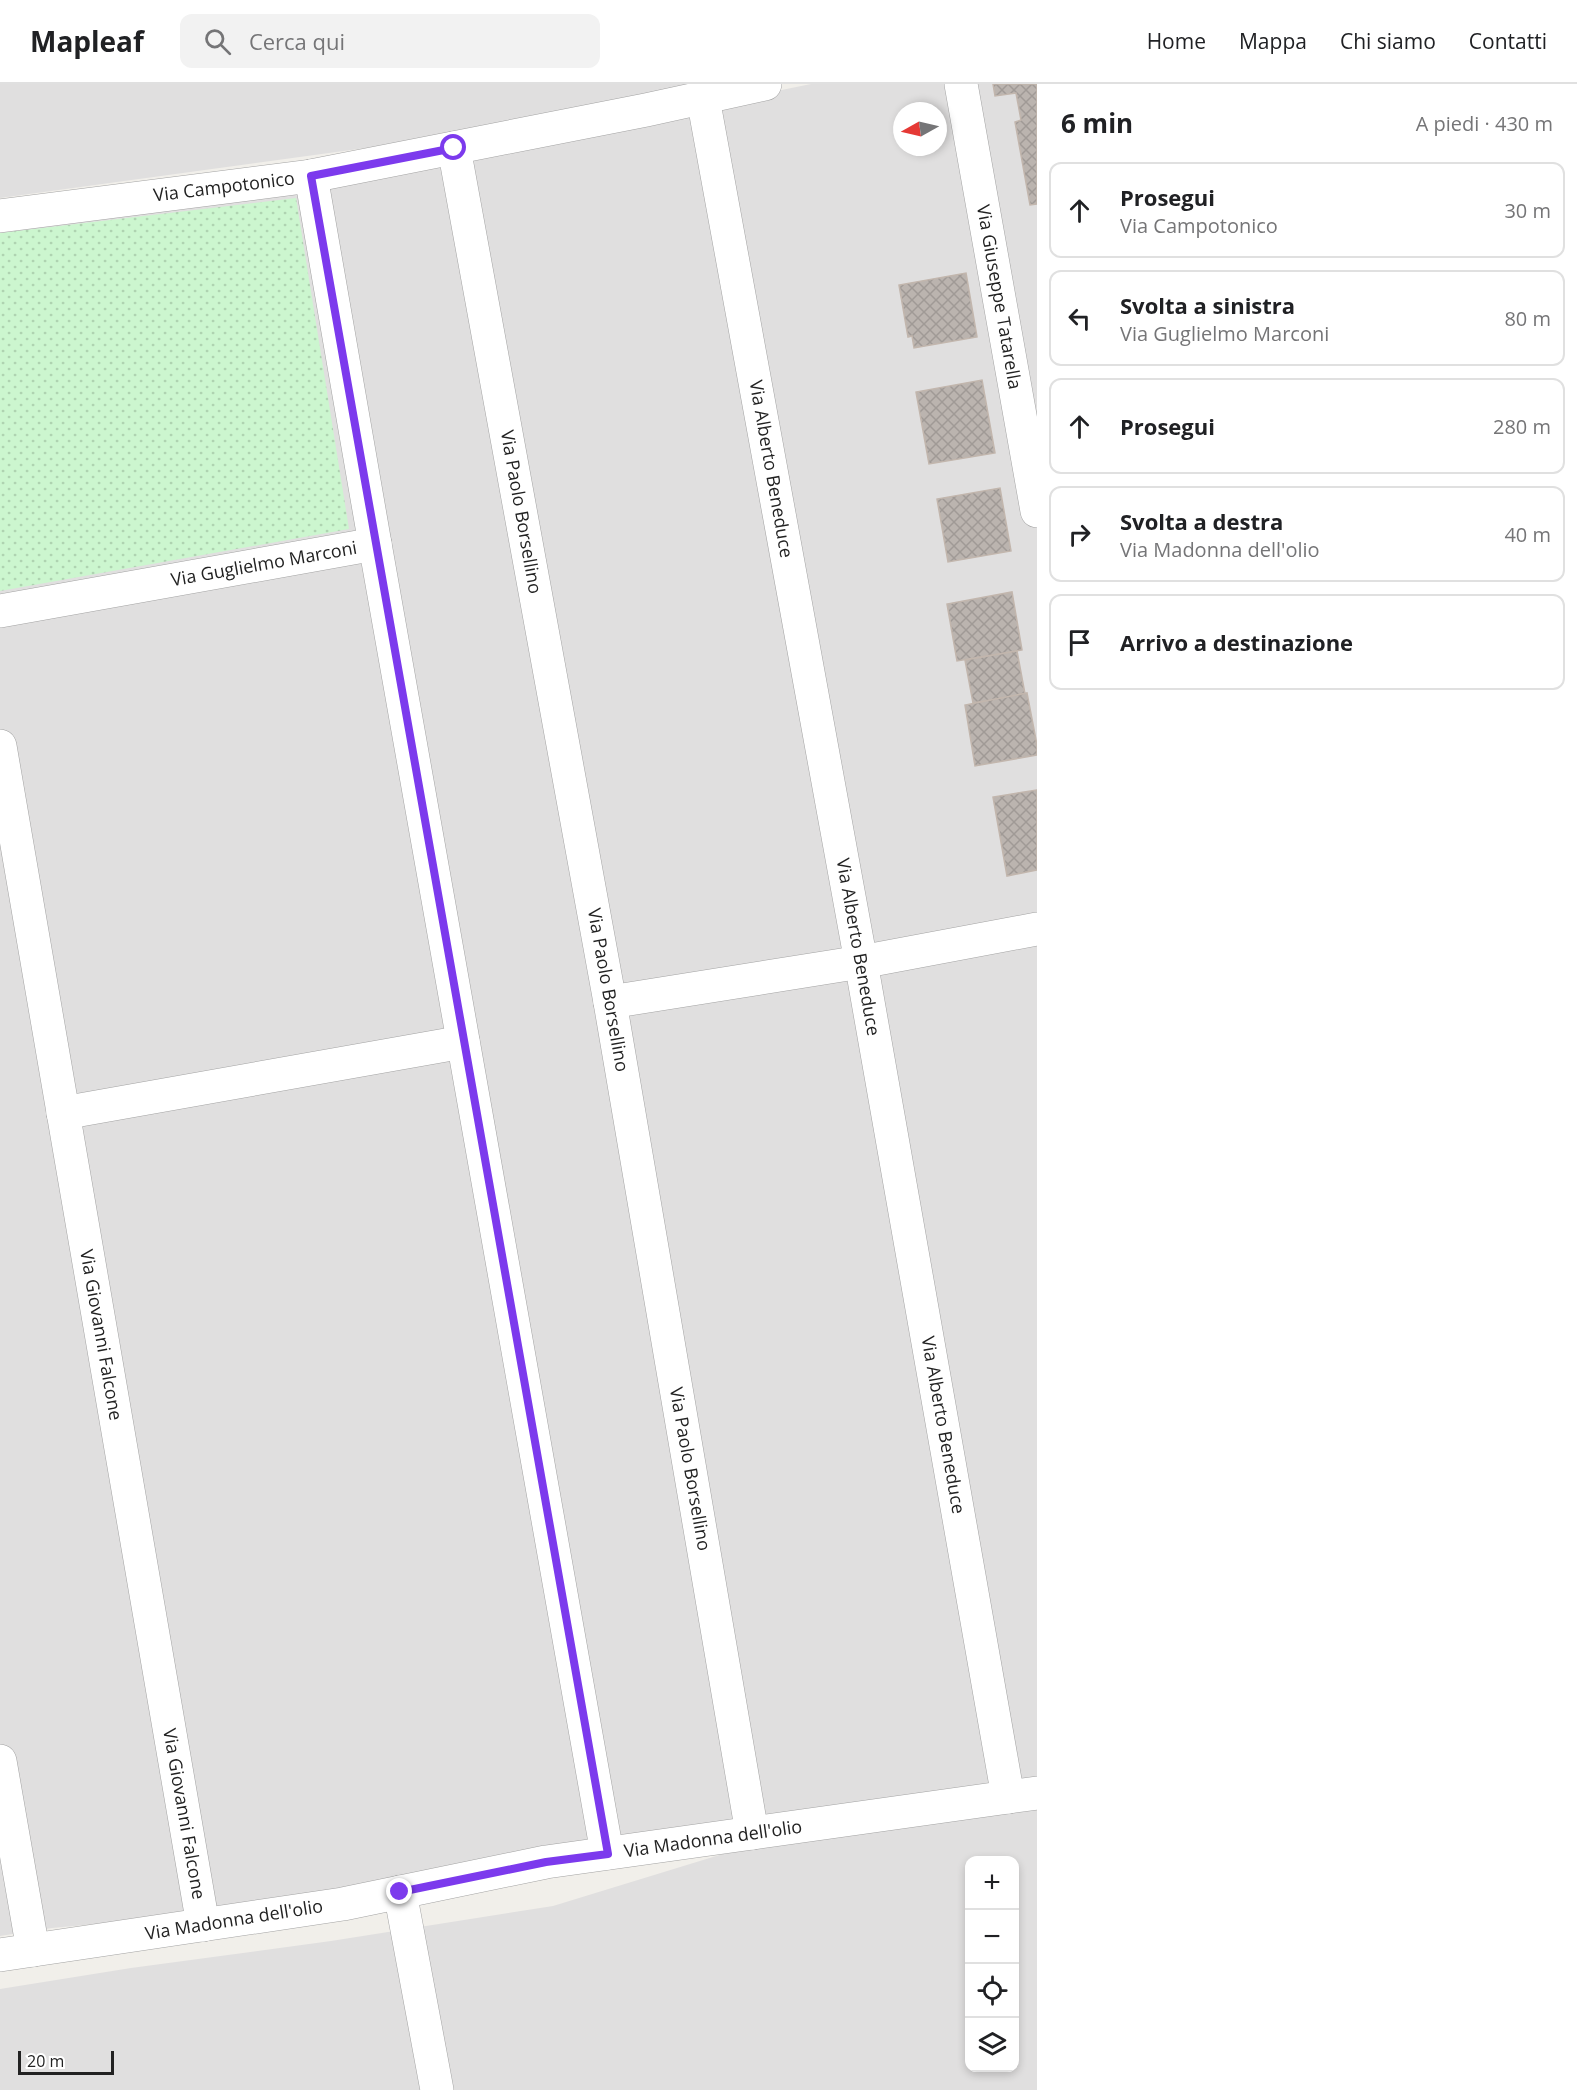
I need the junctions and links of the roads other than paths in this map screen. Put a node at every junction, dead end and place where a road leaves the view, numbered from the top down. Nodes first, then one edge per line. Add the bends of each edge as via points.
1 (765, 84) edge
2 (961, 84) edge
3 (644, 97) edge
4 (703, 98) junction
5 (454, 148) junction
6 (311, 176) junction
7 (0, 216) edge
8 (1037, 511) edge
9 (375, 544) junction
10 (0, 611) edge
11 (0, 746) edge
12 (1037, 929) edge
13 (861, 962) junction
14 (610, 1002) junction
15 (463, 1042) junction
16 (63, 1113) junction
17 (0, 1761) edge
18 (1023, 1795) edge
19 (752, 1833) junction
20 (608, 1854) junction
21 (400, 1892) junction
22 (203, 1924) junction
23 (33, 1950) junction
24 (0, 1955) edge
25 (437, 2090) edge

1 - 4 street, Via Campotonico
2 - 8 street, Via Giuseppe Tatarella
3 - 4 street, Via Campotonico
3 - 5 street, Via Campotonico
4 - 13 street, Via Alberto Beneduce
5 - 6 street, Via Campotonico
5 - 14 street, Via Paolo Borsellino
6 - 7 street, Via Campotonico
6 - 9 street, Via Guglielmo Marconi
9 - 10 street, Via Guglielmo Marconi
9 - 15 street
11 - 16 street, Via Giovanni Falcone
12 - 13 street
13 - 14 street
13 - 18 street, Via Alberto Beneduce
14 - 19 street, Via Paolo Borsellino
15 - 16 street
15 - 20 street
16 - 22 street, Via Giovanni Falcone
17 - 23 street
18 - 19 street, Via Madonna dell'olio
19 - 20 street, Via Madonna dell'olio
20 - 21 street, Via Madonna dell'olio via 546,1862
21 - 22 street, Via Madonna dell'olio
21 - 25 street
22 - 23 street, Via Madonna dell'olio
23 - 24 street, Via Madonna dell'olio

